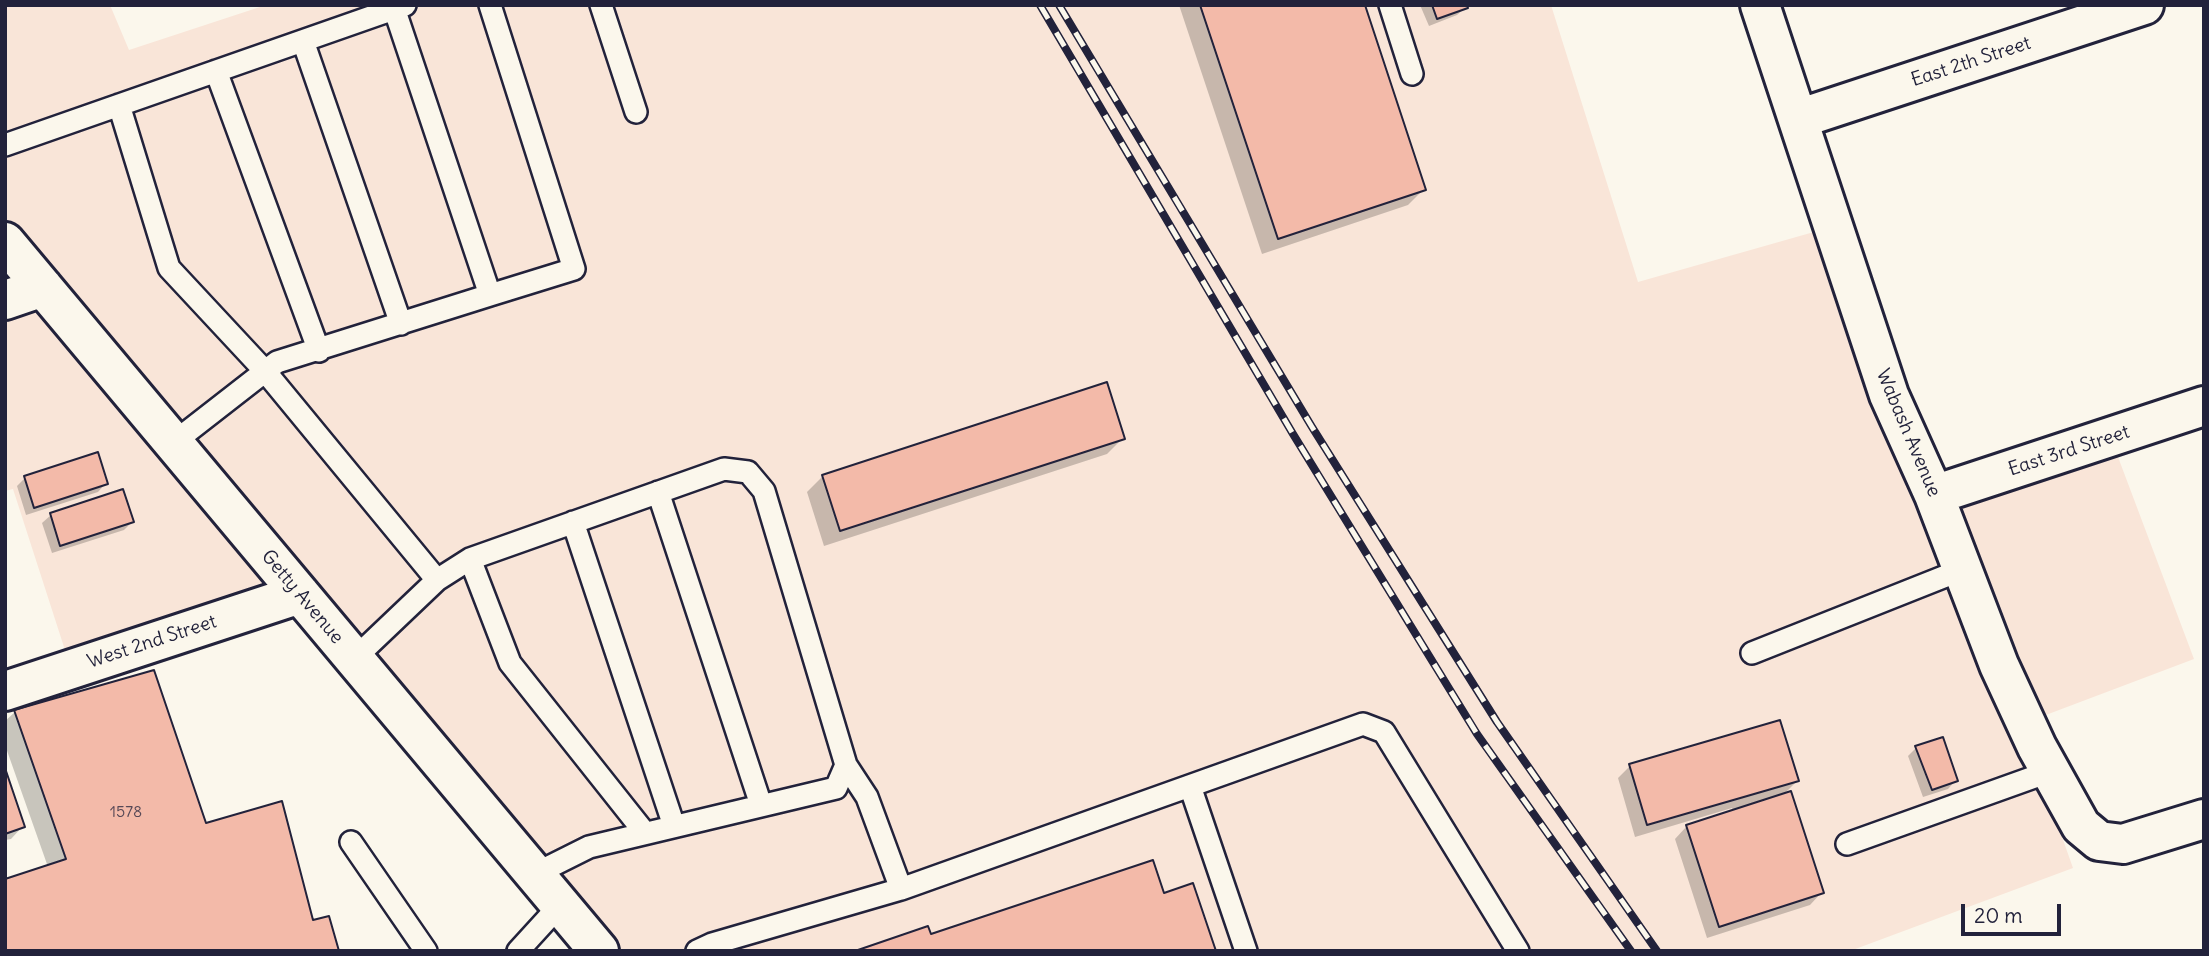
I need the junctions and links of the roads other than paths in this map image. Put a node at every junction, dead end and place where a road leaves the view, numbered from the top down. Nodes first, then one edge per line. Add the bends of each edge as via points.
1 (490, 5) edge
2 (601, 5) edge
3 (1390, 5) edge
4 (1760, 5) edge
5 (2144, 5) edge
6 (398, 6) edge
7 (303, 41) junction
8 (216, 71) junction
9 (1412, 74) dead end
10 (119, 105) junction
11 (636, 112) dead end
12 (1798, 119) junction
13 (5, 145) edge
14 (5, 242) edge
15 (43, 287) junction
16 (490, 295) junction
17 (5, 300) edge
18 (401, 324) junction
19 (319, 351) junction
20 (264, 370) junction
21 (2204, 406) edge
22 (173, 443) junction
23 (657, 492) junction
24 (1934, 495) junction
25 (573, 522) junction
26 (470, 559) junction
27 (1961, 570) junction
28 (436, 580) junction
29 (300, 594) junction
30 (1752, 653) dead end
31 (354, 659) junction
32 (5, 691) edge
33 (846, 765) junction
34 (2051, 771) junction
35 (1190, 786) junction
36 (761, 805) junction
37 (2204, 819) edge
38 (674, 826) junction
39 (645, 833) junction
40 (351, 842) dead end
41 (1847, 844) dead end
42 (535, 874) junction
43 (901, 889) junction
44 (560, 905) junction
45 (426, 951) edge
46 (518, 951) edge
47 (598, 951) edge
48 (697, 951) edge
49 (1246, 951) edge
50 (1518, 951) edge

1 - 16 lane via 574,269
2 - 11 lane
3 - 9 lane
4 - 12 street, Wabash Avenue
5 - 12 street, East 2th Street
6 - 7 lane
6 - 16 lane
7 - 8 lane
7 - 18 lane
8 - 10 lane
8 - 19 lane
10 - 13 lane
10 - 20 lane via 169,268
12 - 24 street, Wabash Avenue via 1889,395
14 - 15 street, Getty Avenue
15 - 17 street
15 - 22 street, Getty Avenue
16 - 18 lane
18 - 19 lane
19 - 20 lane
20 - 22 lane
20 - 28 lane
21 - 24 street, East 3rd Street
22 - 29 street, Getty Avenue
23 - 25 lane
23 - 33 lane via 724,469 748,472 764,491
23 - 36 lane
24 - 27 street, Wabash Avenue
25 - 26 lane
25 - 38 lane
26 - 28 lane
26 - 39 lane via 510,663
27 - 30 lane
27 - 34 street, Wabash Avenue via 1999,664
28 - 31 lane
29 - 31 street, Getty Avenue
29 - 32 street, West 2nd Street
31 - 42 street, Getty Avenue
33 - 36 lane via 836,788
33 - 43 lane via 867,797
34 - 37 street, Wabash Avenue via 2081,826 2099,841 2123,844
34 - 41 lane
35 - 43 lane
35 - 49 lane
35 - 50 lane via 1363,724 1384,732
36 - 38 lane
38 - 39 lane
39 - 42 lane via 589,847
40 - 45 lane
42 - 44 street, Getty Avenue
43 - 48 lane
44 - 46 lane
44 - 47 street, Getty Avenue

